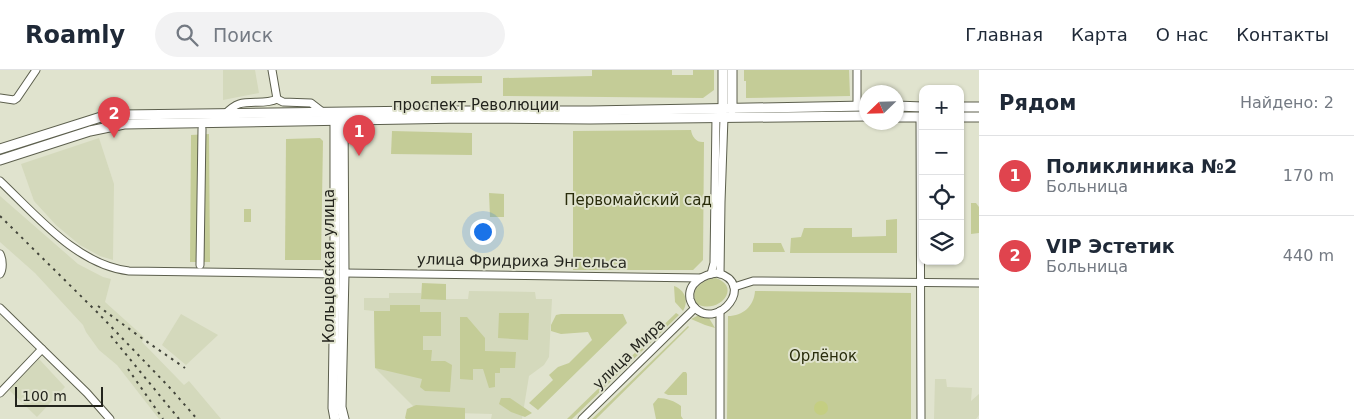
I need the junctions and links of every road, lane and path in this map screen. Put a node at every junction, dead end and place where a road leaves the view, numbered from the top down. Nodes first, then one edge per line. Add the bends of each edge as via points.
1 (36, 70) edge
2 (272, 70) edge
3 (723, 70) edge
4 (732, 70) edge
5 (857, 70) edge
6 (859, 85) edge
7 (0, 98) edge
8 (277, 99) junction
9 (840, 106) junction
10 (859, 106) edge
11 (904, 106) edge
12 (919, 107) edge
13 (964, 107) edge
14 (979, 107) edge
15 (324, 113) junction
16 (724, 113) junction
17 (225, 114) junction
18 (339, 116) junction
19 (840, 116) junction
20 (859, 116) edge
21 (904, 117) edge
22 (919, 117) edge
23 (964, 117) edge
24 (979, 117) edge
25 (202, 129) dead end
26 (921, 130) edge
27 (0, 150) edge
28 (0, 160) edge
29 (0, 181) edge
30 (0, 254) edge
31 (200, 265) dead end
32 (339, 273) junction
33 (0, 274) edge
34 (711, 274) junction
35 (720, 274) junction
36 (701, 278) junction
37 (921, 283) junction
38 (979, 283) edge
39 (734, 288) junction
40 (0, 308) edge
41 (695, 308) junction
42 (720, 311) junction
43 (42, 349) junction
44 (0, 393) edge
45 (110, 419) edge
46 (335, 419) edge
47 (344, 419) edge
48 (582, 419) edge
49 (720, 419) edge
50 (921, 419) edge

1 - 7 street via 17,98
2 - 8 street
3 - 16 main road
4 - 16 main road
5 - 6 street
8 - 15 street via 311,103
8 - 17 street via 239,104
9 - 10 main road, проспект Революции
9 - 16 main road, проспект Революции
9 - 19 main road via 837,110
11 - 12 main road
13 - 14 main road
15 - 17 main road, проспект Революции
15 - 18 main road, проспект Революции
16 - 18 main road, проспект Революции
16 - 19 main road, проспект Революции
16 - 34 street
16 - 35 street
17 - 27 main road, проспект Революции via 101,118
18 - 28 main road, проспект Революции via 124,124 90,131
18 - 32 main road, Кольцовская улица
19 - 20 main road, проспект Революции
21 - 22 main road
23 - 24 main road
25 - 31 street
26 - 37 street
29 - 32 street, улица Фридриха Энгельса via 67,243 106,266 129,271
30 - 33 street
32 - 36 street, улица Фридриха Энгельса
32 - 46 main road, Кольцовская улица
32 - 47 main road, Кольцовская улица via 341,407
34 - 35 street, улица Фридриха Энгельса
34 - 36 street, улица Фридриха Энгельса
35 - 39 street via 729,279
36 - 41 street via 690,291 690,300
37 - 38 street
37 - 39 street via 753,281
37 - 50 street
39 - 42 street via 731,301
40 - 43 street
41 - 42 street via 709,313
41 - 48 street, улица Мира
42 - 49 street
43 - 44 street
43 - 45 street

